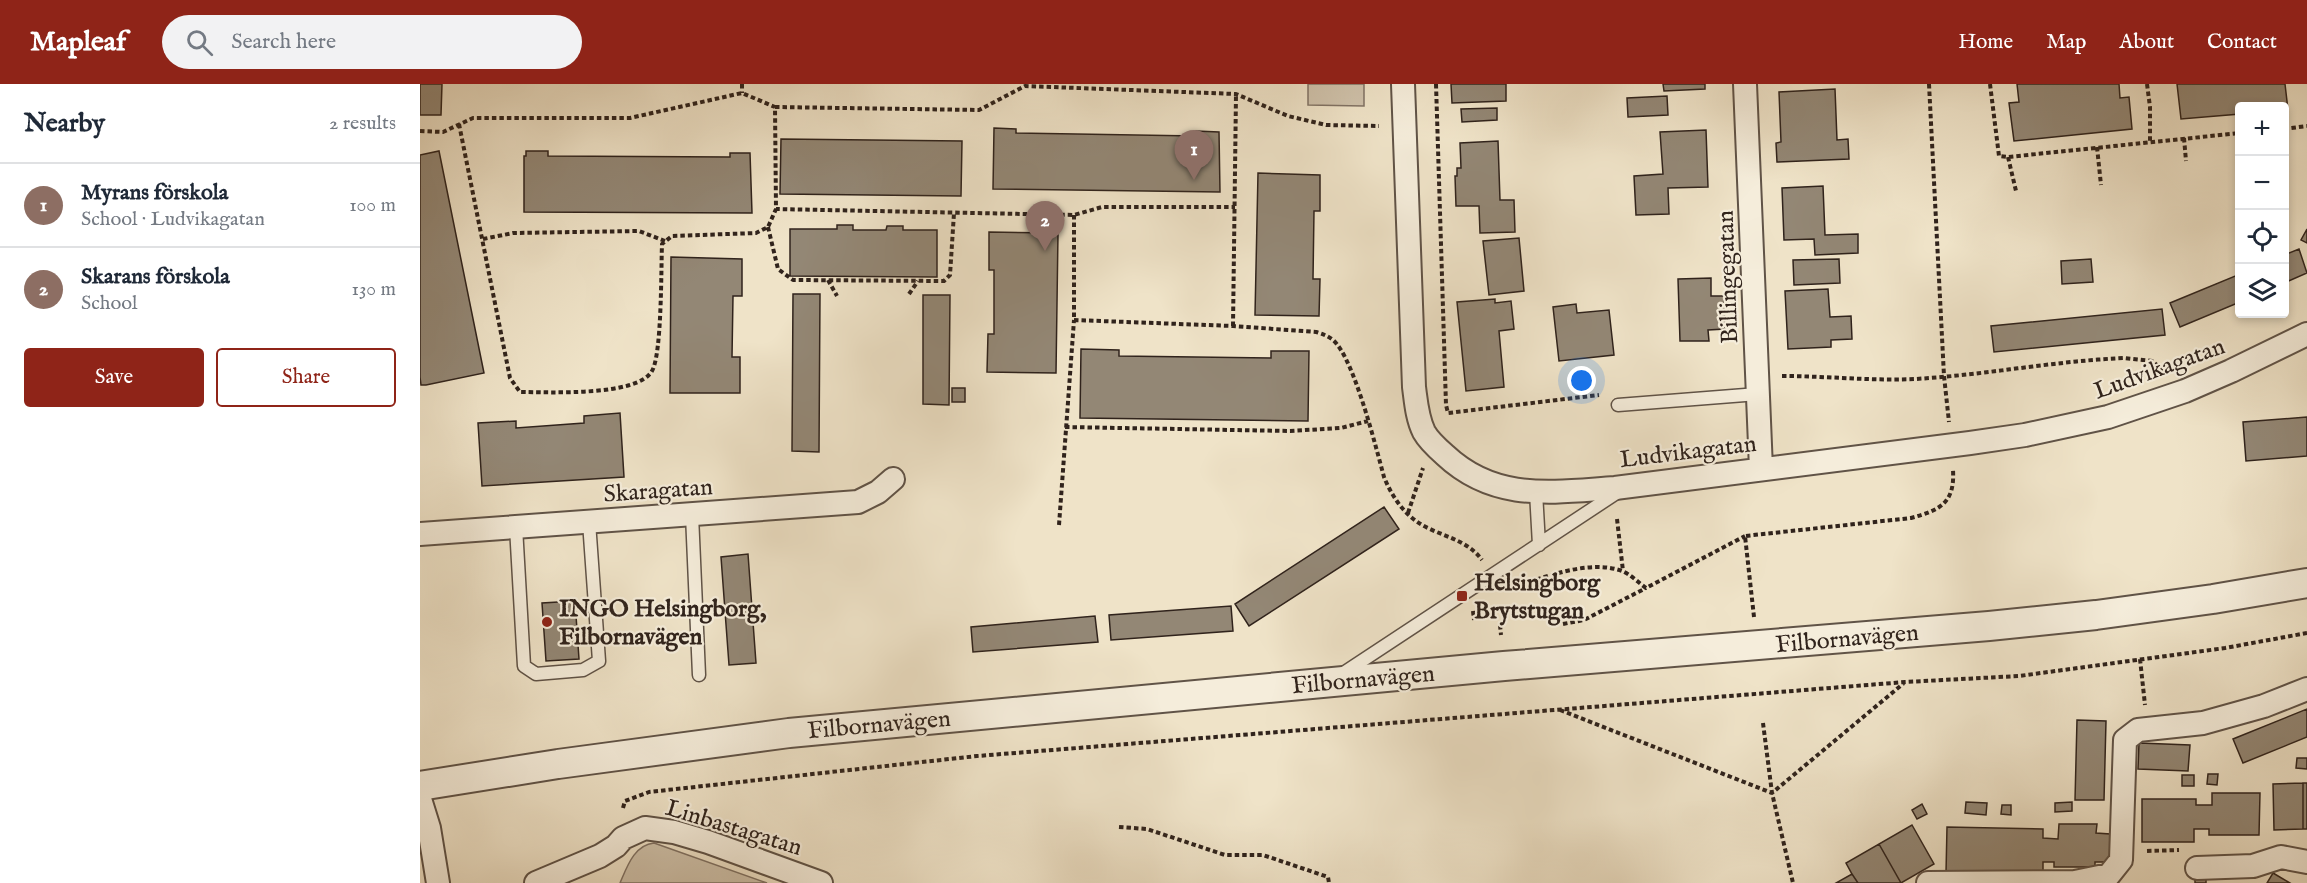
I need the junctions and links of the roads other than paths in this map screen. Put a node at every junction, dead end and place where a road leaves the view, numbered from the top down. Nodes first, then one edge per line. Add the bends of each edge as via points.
1 (1403, 84) edge
2 (1745, 84) edge
3 (2307, 334) edge
4 (1758, 385) junction
5 (1618, 405) road end
6 (1761, 469) junction
7 (893, 479) dead end
8 (1626, 486) junction
9 (1536, 492) junction
10 (692, 514) junction
11 (589, 522) junction
12 (516, 527) junction
13 (420, 534) edge
14 (1539, 545) junction
15 (2307, 582) edge
16 (699, 675) dead end
17 (1329, 683) junction
18 (2307, 689) edge
19 (420, 786) edge
20 (420, 799) edge
21 (2307, 862) edge
22 (2197, 868) dead end
23 (438, 883) edge
24 (536, 883) edge
25 (821, 883) edge
26 (1929, 883) edge

1 - 9 street, Ludvikagatan via 1418,415 1433,445 1459,468 1482,481
2 - 4 street, Billingegatan
3 - 6 street, Ludvikagatan via 2241,367 2108,417 2025,435
4 - 5 lane
4 - 6 street, Billingegatan
6 - 8 street, Ludvikagatan
7 - 10 street, Skaragatan via 858,502
8 - 9 street, Ludvikagatan
8 - 14 lane
9 - 14 lane
10 - 11 street, Skaragatan
10 - 16 lane
11 - 12 street, Skaragatan
11 - 12 lane via 599,661 583,670 536,674 524,666
12 - 13 street, Skaragatan
14 - 17 lane
15 - 17 street, Filbornavägen via 2096,615
17 - 19 street, Filbornavägen via 789,733
18 - 26 street via 2203,723 2138,730 2125,740 2121,860 2109,875 2075,882
20 - 23 street
21 - 22 street via 2281,857 2253,866
24 - 25 street, Linbastagatan via 600,856 623,838 645,828 674,832

